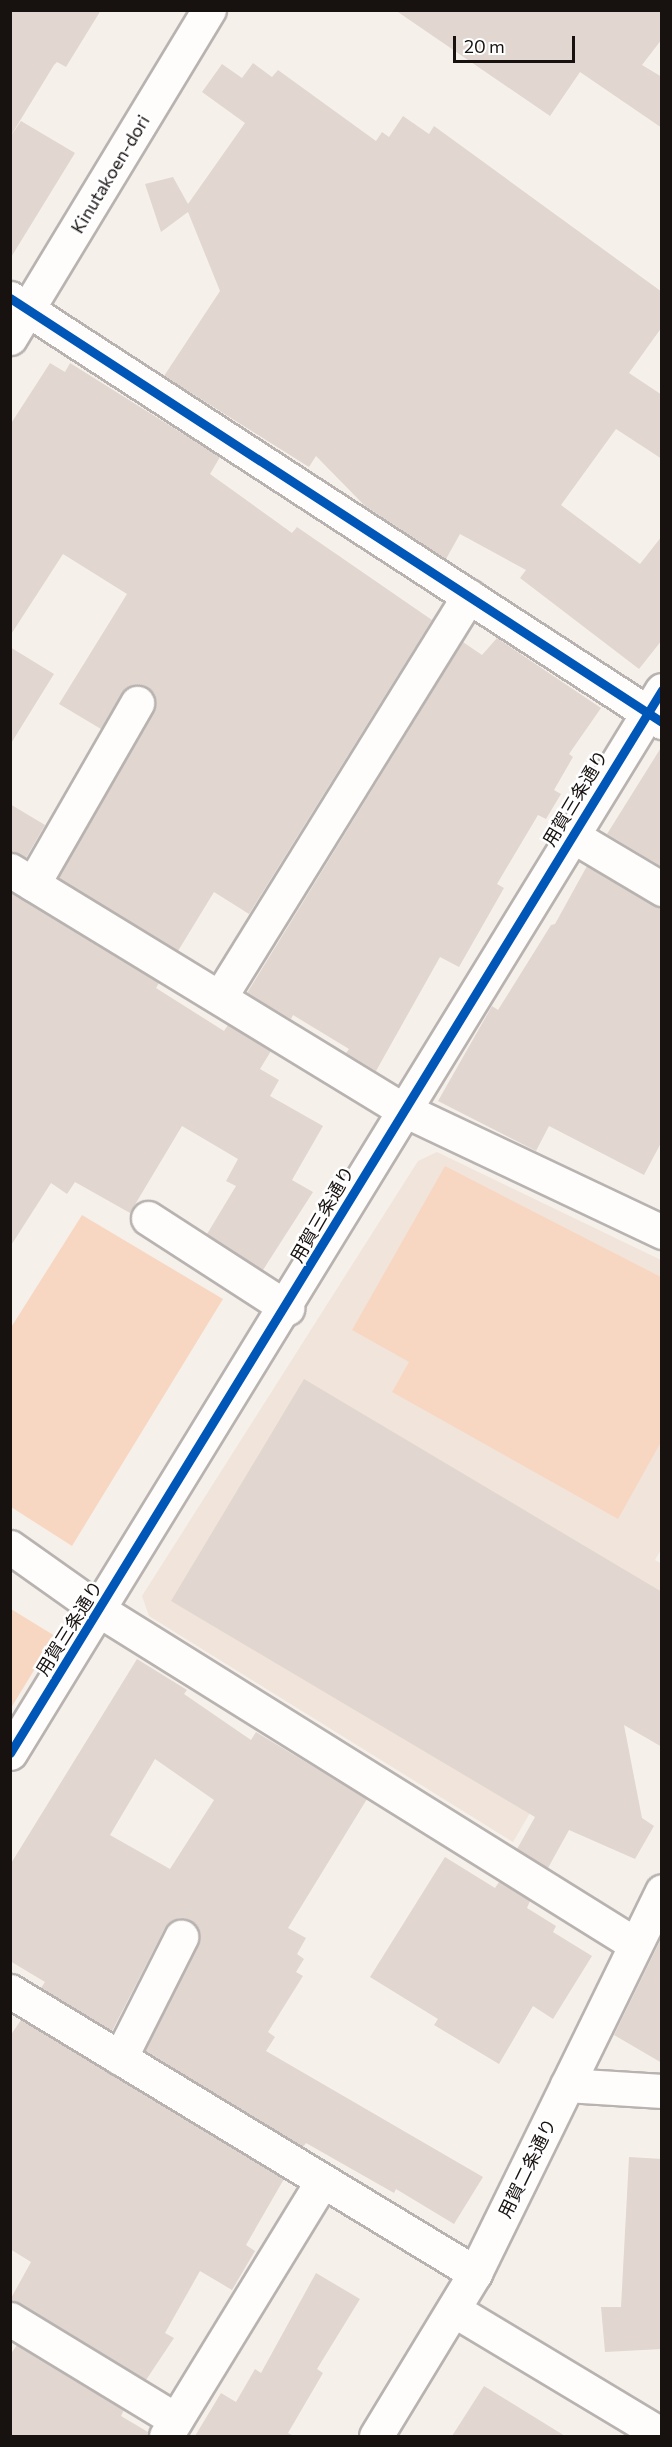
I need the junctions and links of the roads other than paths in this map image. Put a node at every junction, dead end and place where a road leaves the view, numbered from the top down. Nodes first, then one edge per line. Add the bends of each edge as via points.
1 (209, 10) edge
2 (19, 303) edge
3 (10, 338) edge
4 (469, 596) junction
5 (138, 703) dead end
6 (656, 708) edge
7 (573, 836) junction
8 (22, 877) edge
9 (662, 889) edge
10 (220, 998) junction
11 (402, 1110) junction
12 (148, 1218) dead end
13 (662, 1232) edge
14 (287, 1308) junction
15 (10, 1547) edge
16 (99, 1610) junction
17 (10, 1753) edge
18 (662, 1891) edge
19 (181, 1937) dead end
20 (633, 1943) junction
21 (10, 1991) edge
22 (120, 2058) junction
23 (567, 2085) junction
24 (662, 2091) edge
25 (322, 2181) junction
26 (475, 2273) junction
27 (454, 2310) junction
28 (10, 2319) edge
29 (171, 2428) edge
30 (662, 2435) edge
31 (376, 2436) edge

1 - 2 street, Kinutakoen-dori
2 - 3 street, Kinutakoen-dori
2 - 4 street
4 - 6 street
4 - 10 street
5 - 8 street
6 - 7 street, 用賀三条通り
7 - 9 street
7 - 11 street, 用賀三条通り
8 - 10 street
10 - 11 street
11 - 13 street
11 - 14 street, 用賀三条通り
12 - 14 street
14 - 16 street, 用賀三条通り
15 - 16 street
16 - 17 street, 用賀三条通り
16 - 20 street
18 - 20 street, 用賀二条通り
19 - 22 street
20 - 23 street, 用賀二条通り
21 - 22 street
22 - 25 street
23 - 24 street
23 - 26 street, 用賀二条通り
25 - 26 street
25 - 29 street
26 - 27 street, 用賀二条通り
27 - 30 street
27 - 31 street, 用賀二条通り
28 - 29 street

